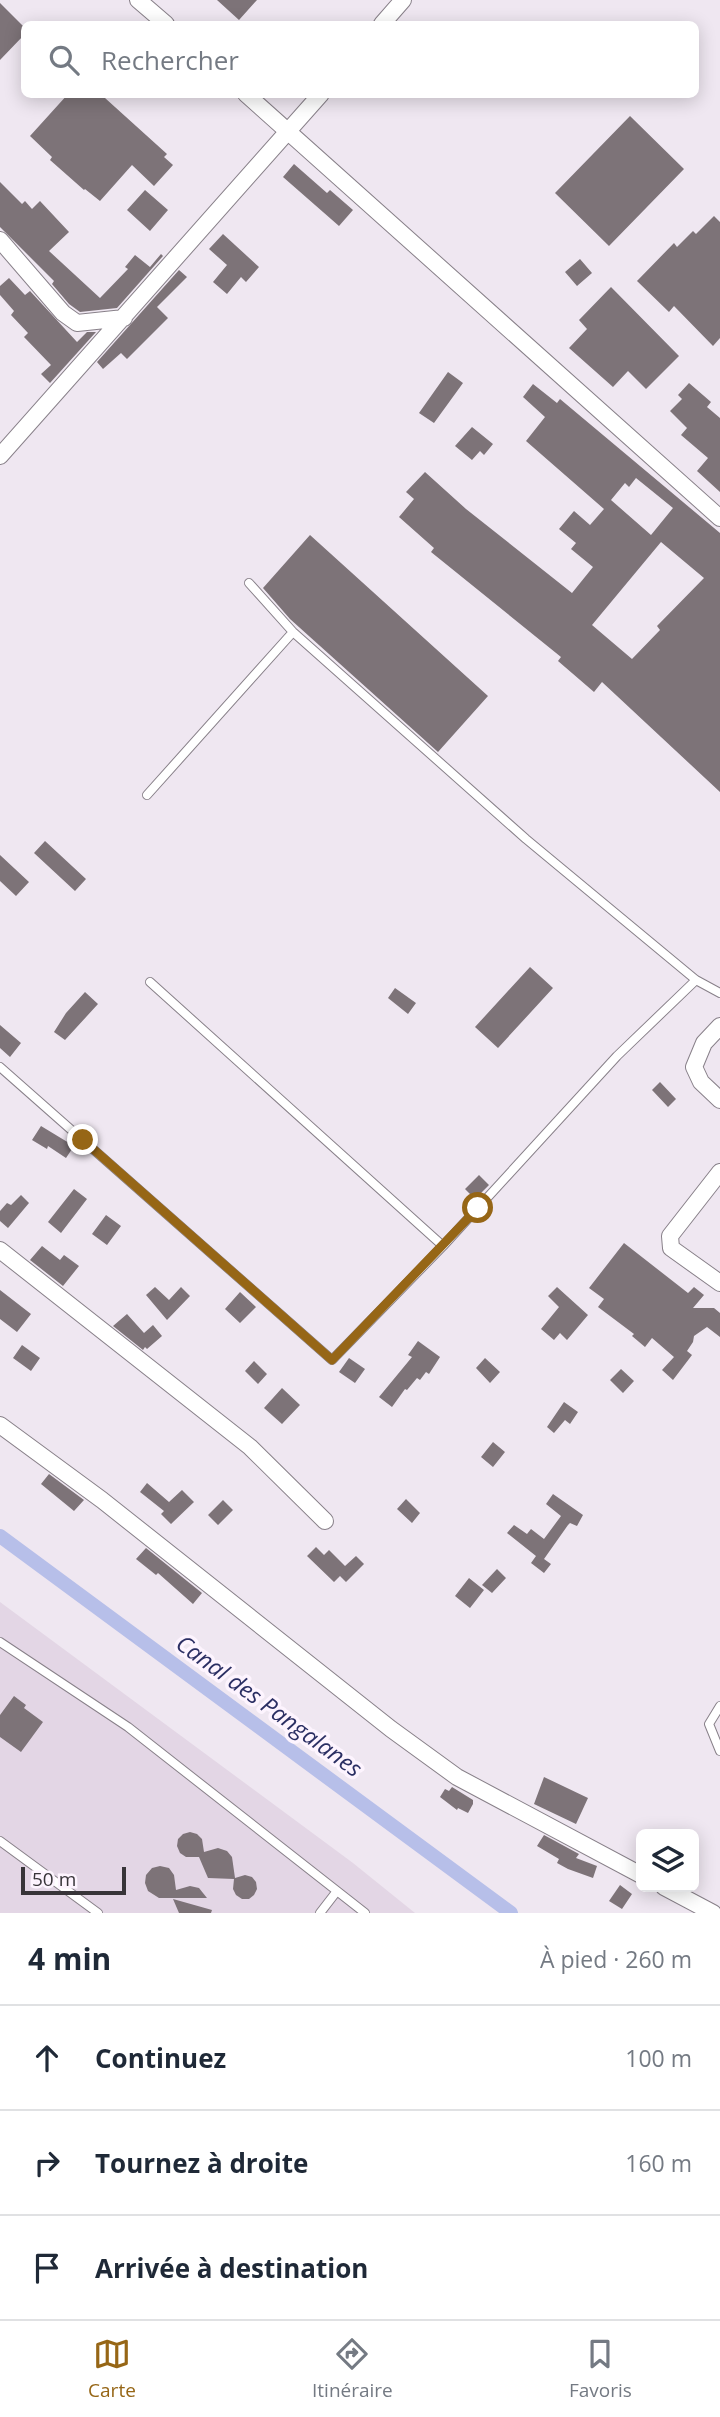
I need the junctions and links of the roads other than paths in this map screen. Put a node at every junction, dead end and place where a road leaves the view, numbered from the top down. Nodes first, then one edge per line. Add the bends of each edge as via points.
1 (138, 0) edge
2 (403, 0) edge
3 (162, 21) edge
4 (385, 21) edge
5 (251, 98) edge
6 (318, 98) edge
7 (289, 132) junction
8 (0, 240) edge
9 (124, 318) junction
10 (0, 456) edge
11 (720, 518) edge
12 (249, 583) dead end
13 (293, 632) junction
14 (147, 795) dead end
15 (696, 980) junction
16 (150, 982) dead end
17 (720, 993) edge
18 (720, 1026) edge
19 (0, 1067) edge
20 (720, 1100) edge
21 (720, 1172) edge
22 (443, 1246) junction
23 (0, 1250) edge
24 (720, 1283) edge
25 (0, 1424) edge
26 (325, 1521) dead end
27 (0, 1642) edge
28 (720, 1706) edge
29 (720, 1751) edge
30 (0, 1841) edge
31 (636, 1872) edge
32 (337, 1891) junction
33 (673, 1892) edge
34 (98, 1913) edge
35 (320, 1913) edge
36 (365, 1913) edge
37 (713, 1913) edge

1 - 3 street
2 - 4 street
5 - 7 street
6 - 7 street
7 - 9 street
7 - 11 street
8 - 9 street via 77,323
9 - 10 street
12 - 13 lane
13 - 14 lane
13 - 15 lane via 526,839
15 - 17 lane
15 - 22 lane via 617,1056
16 - 22 lane
18 - 20 street via 704,1043 694,1067 701,1082
19 - 22 lane via 332,1360
21 - 24 street via 670,1236 671,1248
23 - 26 street via 250,1447
25 - 31 street via 457,1777
27 - 32 lane via 128,1727
28 - 29 lane via 709,1724
30 - 34 lane
32 - 35 lane
32 - 36 lane
33 - 37 street

